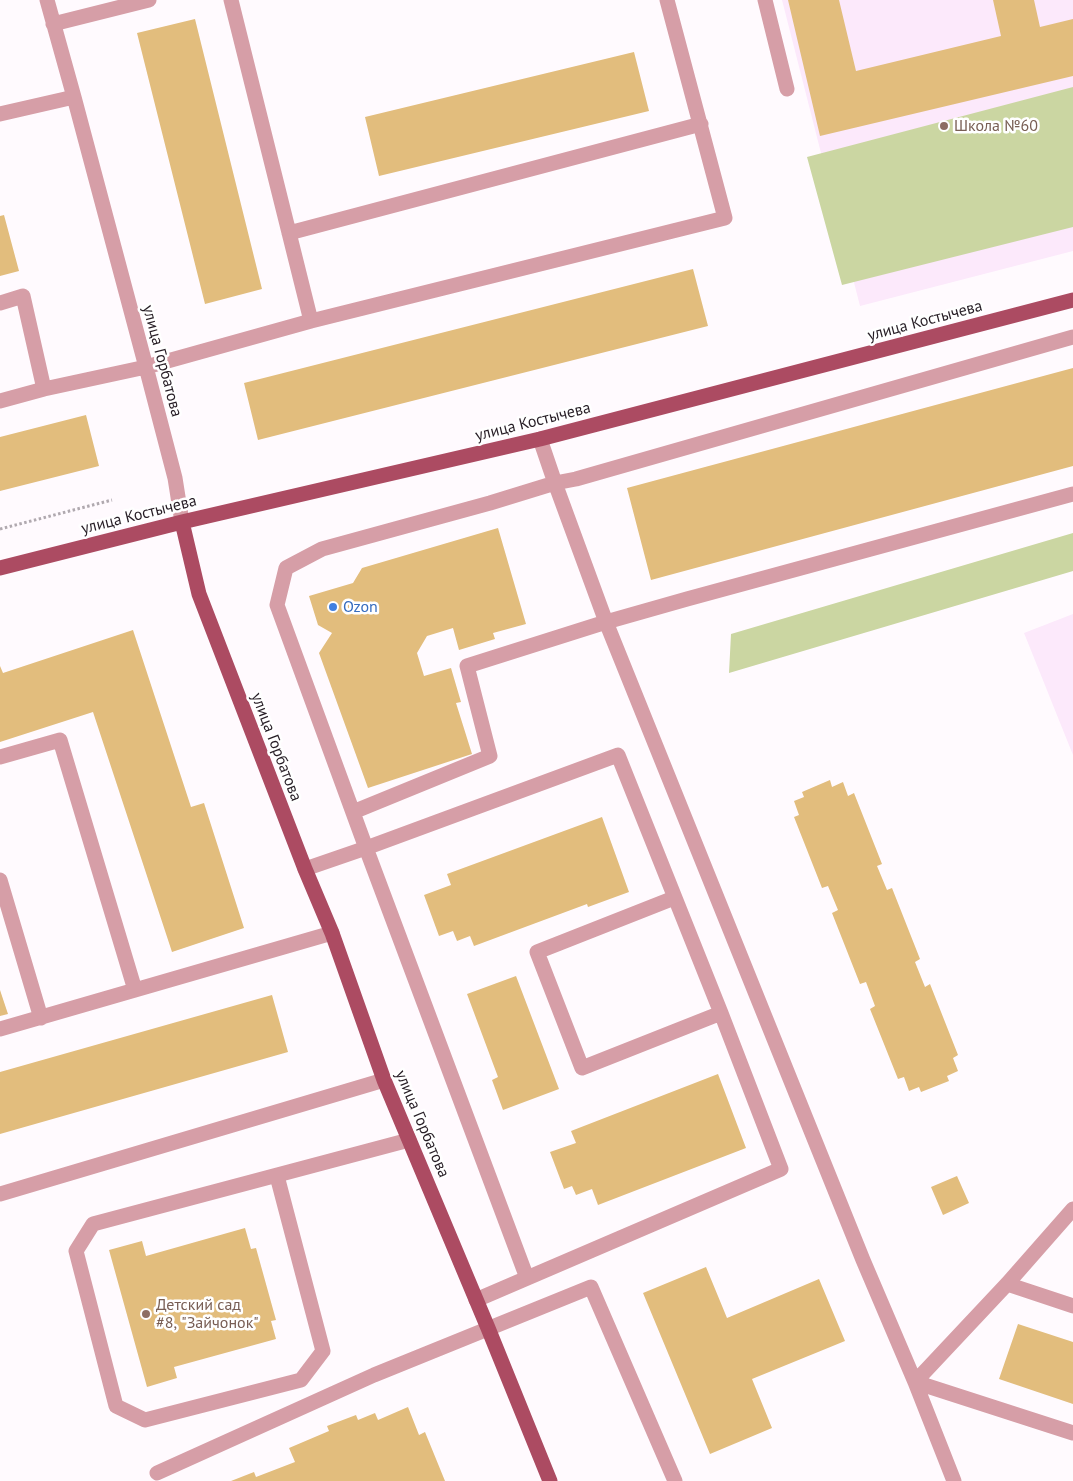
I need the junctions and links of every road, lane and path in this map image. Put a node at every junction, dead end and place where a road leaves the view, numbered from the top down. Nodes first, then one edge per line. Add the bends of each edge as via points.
1 (47, 0) edge
2 (149, 0) edge
3 (231, 0) edge
4 (667, 0) edge
5 (765, 0) edge
6 (53, 24) junction
7 (787, 89) dead end
8 (74, 97) junction
9 (0, 114) edge
10 (701, 124) junction
11 (289, 233) junction
12 (1073, 300) edge
13 (0, 303) edge
14 (311, 321) junction
15 (1073, 338) edge
16 (146, 367) junction
17 (44, 389) junction
18 (0, 401) edge
19 (540, 439) junction
20 (555, 483) junction
21 (1073, 494) edge
22 (112, 500) dead end
23 (182, 522) junction
24 (0, 529) edge
25 (0, 568) edge
26 (606, 622) junction
27 (0, 757) edge
28 (353, 812) junction
29 (366, 848) junction
30 (305, 869) junction
31 (0, 880) edge
32 (674, 898) junction
33 (332, 933) junction
34 (136, 990) junction
35 (721, 1013) junction
36 (41, 1018) junction
37 (0, 1029) edge
38 (384, 1080) junction
39 (409, 1140) junction
40 (277, 1176) junction
41 (0, 1194) edge
42 (1073, 1209) edge
43 (527, 1278) junction
44 (1007, 1284) junction
45 (476, 1300) junction
46 (1073, 1306) edge
47 (488, 1328) junction
48 (915, 1382) junction
49 (1073, 1433) edge
50 (157, 1473) dead end
51 (550, 1481) edge
52 (675, 1481) edge
53 (954, 1481) edge

1 - 6 street, улица Горбатова
2 - 6 street
3 - 11 street
4 - 10 street
5 - 7 street
6 - 8 street, улица Горбатова
8 - 9 street
8 - 16 street, улица Горбатова
10 - 11 street
10 - 14 street via 725,218
11 - 14 street
12 - 19 main road, улица Костычева
13 - 17 street via 23,296
14 - 16 street
15 - 20 street
16 - 17 street
16 - 23 street, улица Горбатова
17 - 18 street
19 - 20 street
19 - 23 main road, улица Костычева
20 - 26 street
20 - 28 street via 322,549 286,568 277,605
21 - 26 street
22 - 24 path
23 - 25 main road, улица Костычева
23 - 30 main road, улица Горбатова via 199,594
26 - 28 street via 468,666 490,756
26 - 48 street
27 - 34 street via 60,740
28 - 29 street
29 - 30 street
29 - 32 street via 618,755
29 - 43 street
30 - 33 main road, улица Горбатова
31 - 36 street
32 - 35 street
32 - 35 street via 537,952 582,1068
33 - 34 street
33 - 38 main road, улица Горбатова
34 - 36 street
35 - 43 street via 781,1169
36 - 37 street
38 - 39 main road, улица Горбатова
38 - 41 street
39 - 40 street
39 - 45 main road, улица Горбатова
40 - 40 street via 93,1224 76,1251 116,1406 145,1420 301,1380 323,1351
42 - 44 street
43 - 45 street
44 - 46 street
44 - 48 street
45 - 47 main road, улица Горбатова
47 - 50 street via 374,1375
47 - 51 main road, улица Горбатова
47 - 52 street via 591,1287
48 - 49 street
48 - 53 street

